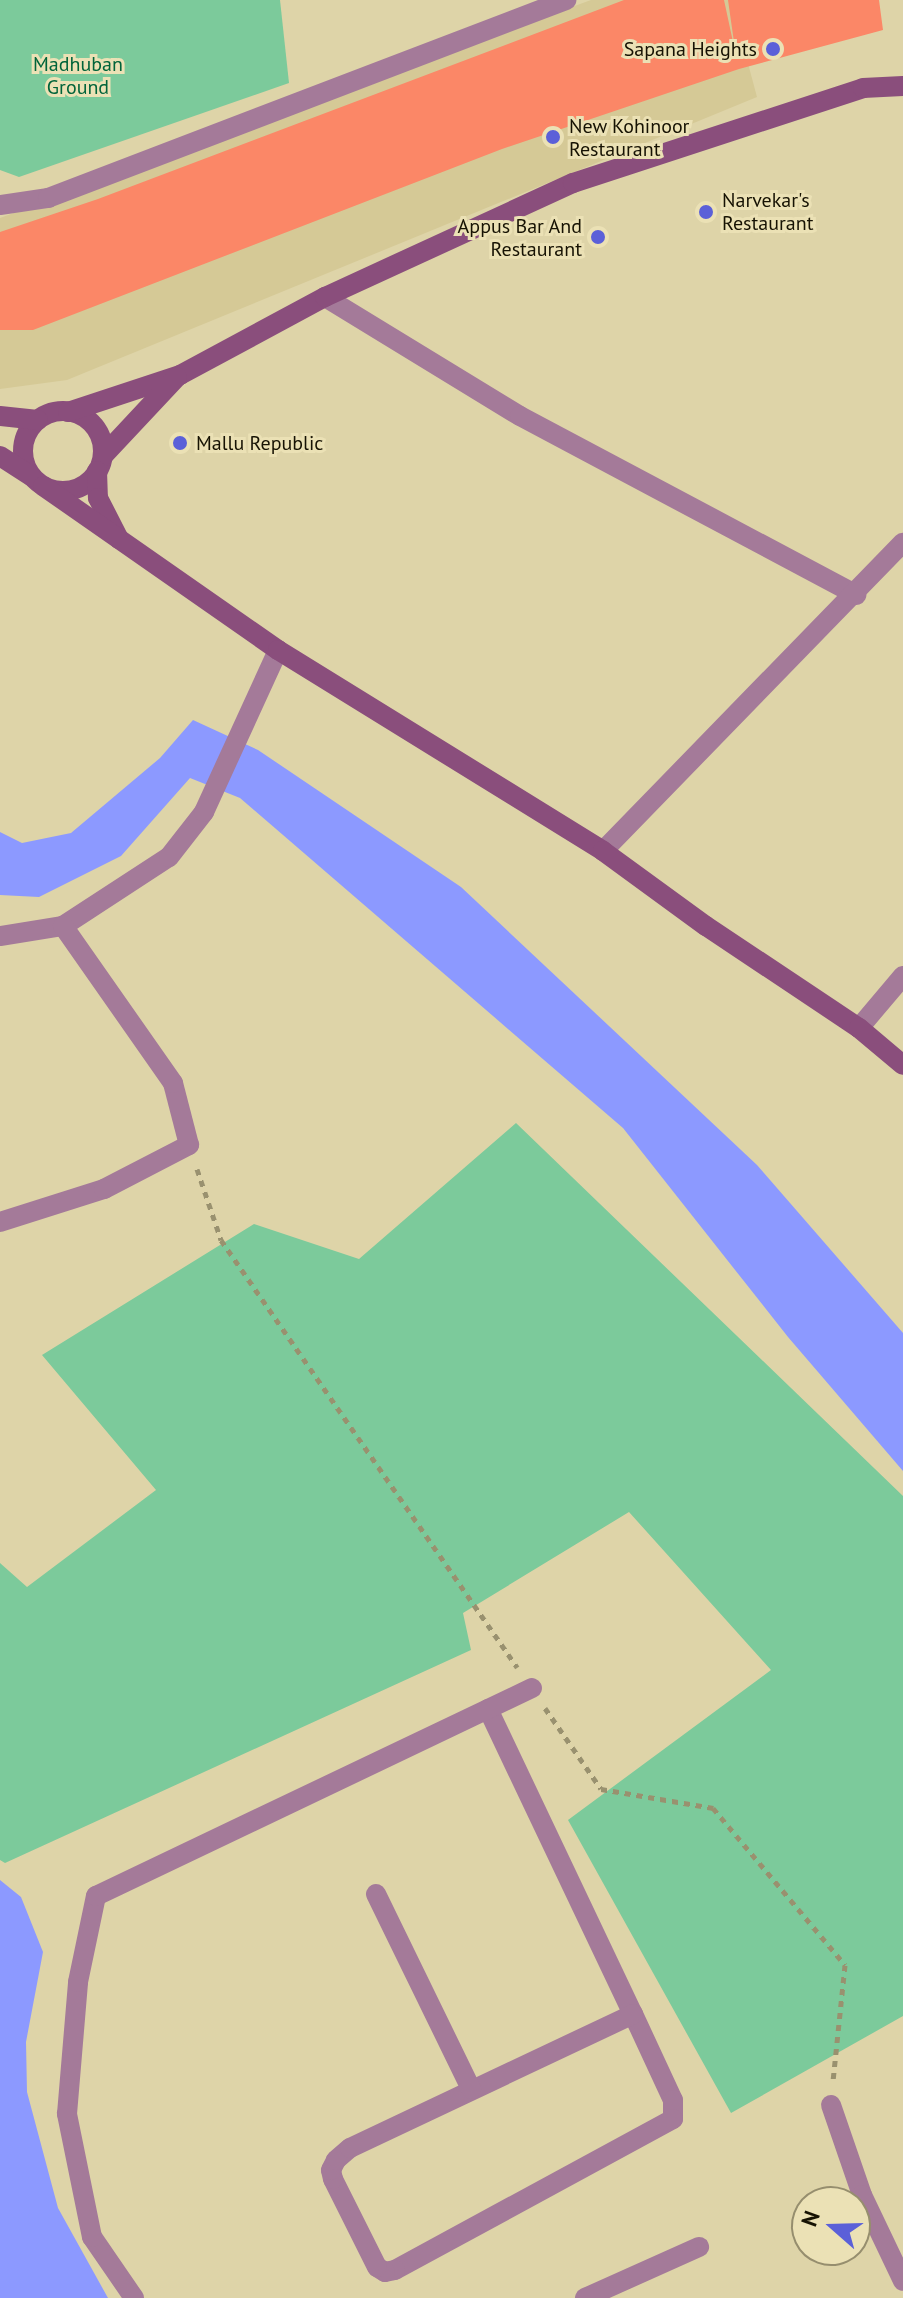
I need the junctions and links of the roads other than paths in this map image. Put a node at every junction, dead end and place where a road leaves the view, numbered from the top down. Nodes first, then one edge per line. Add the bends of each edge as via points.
1 (566, 0) edge
2 (903, 86) edge
3 (0, 205) edge
4 (325, 297) junction
5 (180, 375) junction
6 (68, 412) junction
7 (0, 416) edge
8 (38, 420) junction
9 (0, 456) edge
10 (100, 463) junction
11 (37, 481) junction
12 (120, 542) junction
13 (903, 543) edge
14 (856, 595) junction
15 (278, 650) junction
16 (603, 851) junction
17 (63, 926) junction
18 (0, 936) edge
19 (903, 976) edge
20 (859, 1028) junction
21 (903, 1065) edge
22 (0, 1222) edge
23 (532, 1688) road end
24 (488, 1709) junction
25 (376, 1894) dead end
26 (633, 2014) junction
27 (471, 2089) junction
28 (831, 2105) road end
29 (699, 2247) dead end
30 (903, 2281) edge
31 (134, 2298) edge
32 (585, 2298) edge

1 - 3 street via 48,198
2 - 4 main road via 863,88 573,183
4 - 5 main road
4 - 14 street via 520,416
5 - 6 main road
5 - 10 main road
6 - 8 main road via 52,412
6 - 10 main road via 94,426
7 - 8 main road
8 - 11 main road via 23,446 24,462
9 - 11 main road
10 - 11 main road via 87,483 73,490 58,491
10 - 12 main road via 98,498
11 - 12 main road
12 - 15 main road
13 - 14 street
14 - 16 street
15 - 16 main road
15 - 17 street via 204,812 169,857
16 - 20 main road
17 - 18 street
17 - 22 street via 173,1083 189,1145 104,1189
19 - 20 street
20 - 21 main road
23 - 24 street
24 - 26 street
24 - 31 street via 96,1896 78,1982 67,2114 92,2237
25 - 27 street
26 - 27 street
26 - 27 street via 673,2100 673,2119 385,2272 377,2267 331,2170 350,2148
28 - 30 street via 862,2195
29 - 32 street

